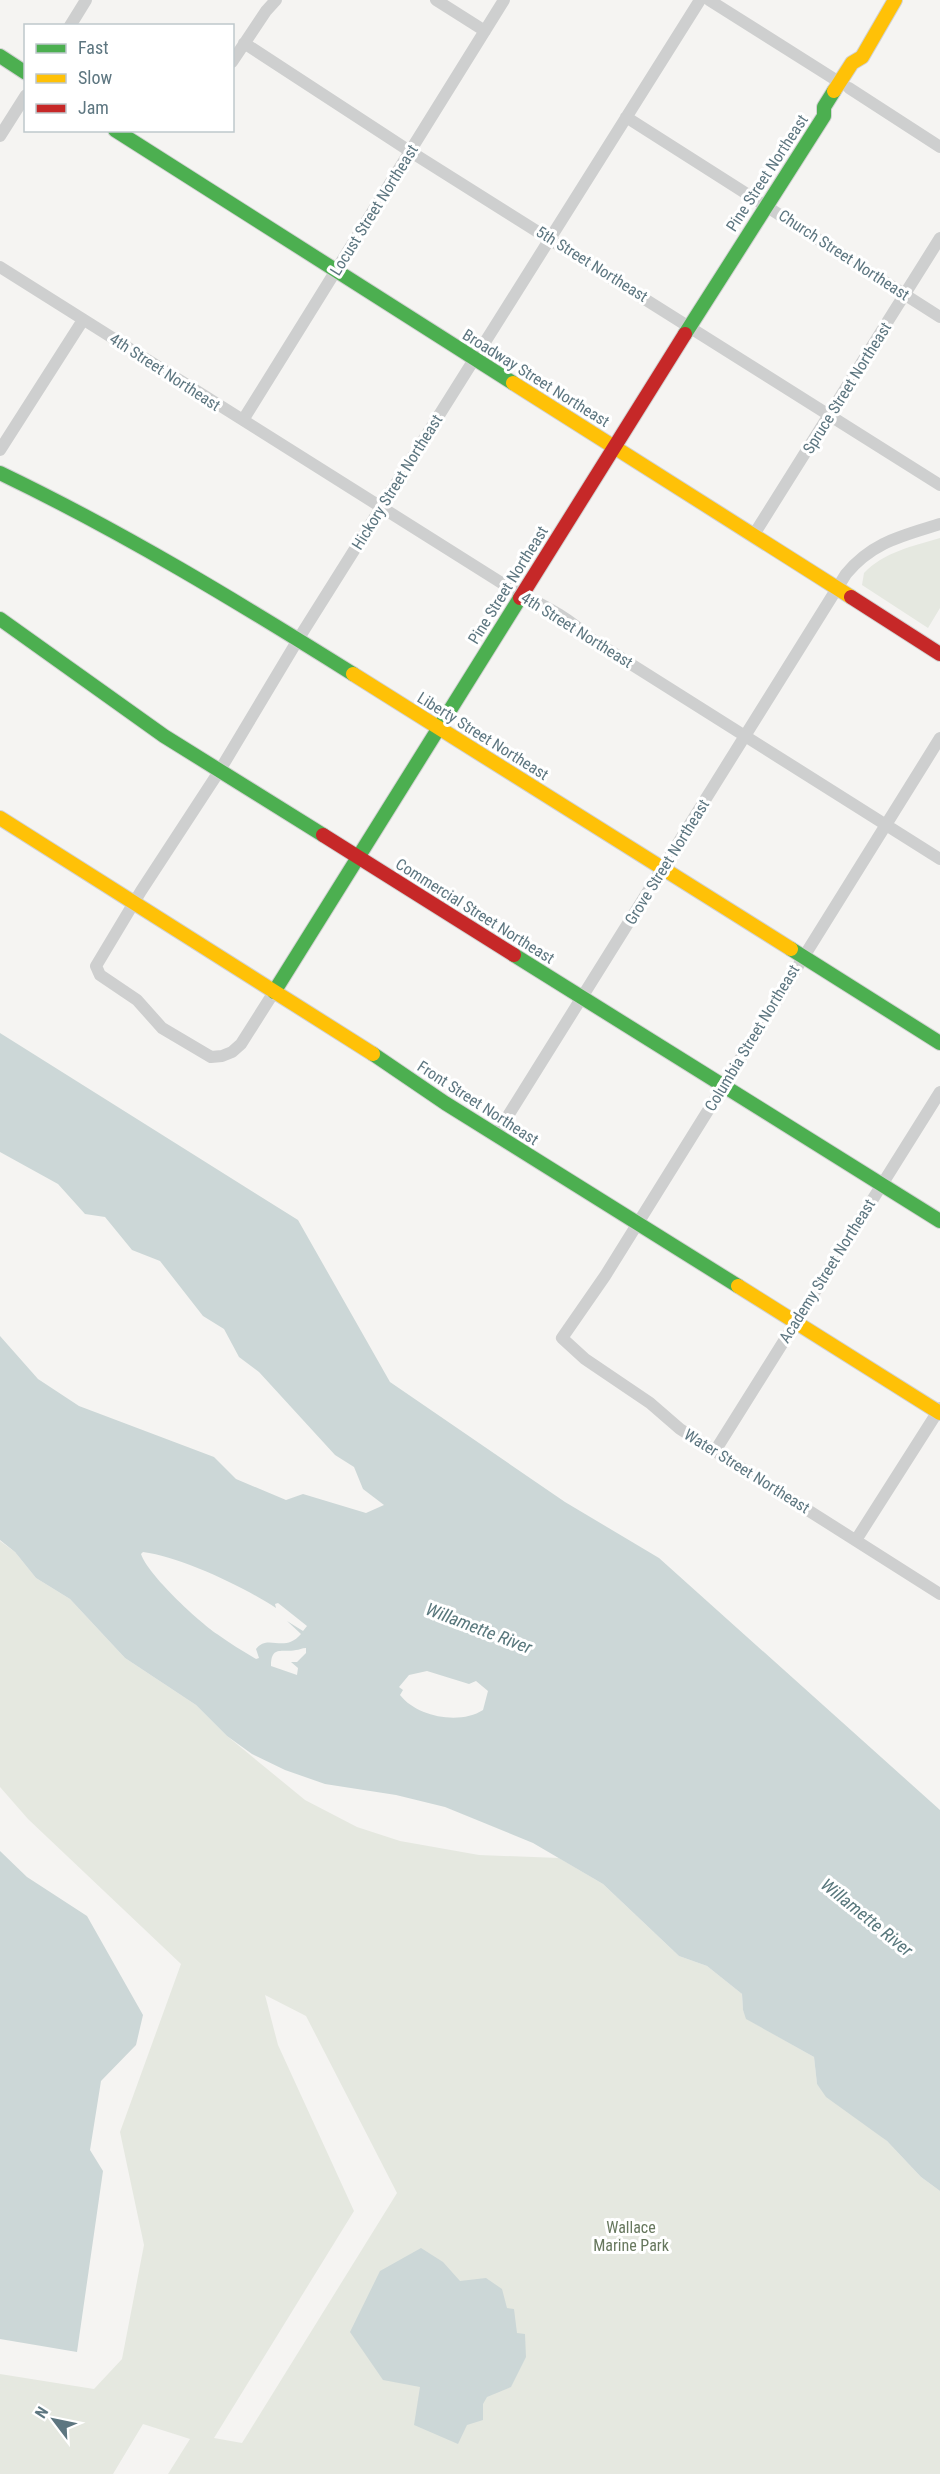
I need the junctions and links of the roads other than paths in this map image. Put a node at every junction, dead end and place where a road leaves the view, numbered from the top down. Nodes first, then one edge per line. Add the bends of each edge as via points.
1 (86, 0) edge
2 (276, 0) edge
3 (436, 0) edge
4 (504, 0) edge
5 (700, 0) edge
6 (709, 0) edge
7 (895, 0) edge
8 (71, 24) edge
9 (485, 31) junction
10 (244, 43) junction
11 (0, 56) edge
12 (234, 59) edge
13 (24, 72) edge
14 (844, 85) junction
15 (24, 98) edge
16 (626, 117) junction
17 (118, 132) edge
18 (0, 136) edge
19 (940, 147) edge
20 (411, 152) junction
21 (766, 205) junction
22 (550, 237) junction
23 (940, 238) edge
24 (0, 267) edge
25 (336, 271) junction
26 (905, 295) junction
27 (940, 317) edge
28 (83, 320) junction
29 (689, 326) junction
30 (474, 359) junction
31 (830, 416) junction
32 (243, 420) junction
33 (614, 447) junction
34 (0, 450) edge
35 (0, 473) edge
36 (940, 485) edge
37 (381, 507) junction
38 (940, 524) edge
39 (753, 537) junction
40 (837, 590) junction
41 (522, 595) junction
42 (0, 619) edge
43 (299, 638) junction
44 (940, 654) edge
45 (439, 728) junction
46 (745, 736) junction
47 (940, 738) edge
48 (220, 770) junction
49 (0, 818) edge
50 (885, 824) junction
51 (359, 859) junction
52 (940, 859) edge
53 (662, 869) junction
54 (134, 904) junction
55 (802, 956) junction
56 (274, 992) junction
57 (583, 997) junction
58 (940, 1042) edge
59 (211, 1057) joint
60 (723, 1086) junction
61 (940, 1092) edge
62 (496, 1135) junction
63 (882, 1184) junction
64 (940, 1221) edge
65 (637, 1224) junction
66 (795, 1322) junction
67 (562, 1338) joint
68 (939, 1411) edge
69 (715, 1451) junction
70 (856, 1540) junction
71 (940, 1594) edge

1 - 8 street
2 - 10 street
3 - 9 street
4 - 9 street, Locust Street Northeast
5 - 16 street, Hickory Street Northeast
6 - 14 street
7 - 14 main road, Pine Street Northeast via 862,57 861,68
9 - 20 street, Locust Street Northeast
10 - 12 street
10 - 20 street, 5th Street Northeast
11 - 13 main road
14 - 19 street
14 - 21 main road, Pine Street Northeast via 833,113 824,116
15 - 18 street
16 - 21 street, Church Street Northeast
16 - 22 street, Hickory Street Northeast
17 - 25 main road, Broadway Street Northeast
20 - 22 street, 5th Street Northeast
20 - 25 street, Locust Street Northeast
21 - 26 street, Church Street Northeast
21 - 29 main road, Pine Street Northeast
22 - 29 street, 5th Street Northeast
22 - 30 street, Hickory Street Northeast
23 - 26 street, Spruce Street Northeast
24 - 28 street, 4th Street Northeast
25 - 30 main road, Broadway Street Northeast
25 - 32 street, Locust Street Northeast
26 - 27 street, Church Street Northeast
26 - 31 street, Spruce Street Northeast
28 - 32 street, 4th Street Northeast
28 - 34 street
29 - 31 street, 5th Street Northeast
29 - 33 main road, Pine Street Northeast
30 - 33 main road, Broadway Street Northeast
30 - 37 street, Hickory Street Northeast
31 - 36 street, 5th Street Northeast
31 - 39 street, Spruce Street Northeast
32 - 37 street, 4th Street Northeast
33 - 39 main road, Broadway Street Northeast
33 - 41 main road, Pine Street Northeast
35 - 43 main road, Liberty Street Northeast via 109,527
37 - 41 street, 4th Street Northeast
37 - 43 street, Hickory Street Northeast
38 - 40 street, Grove Street Northeast via 882,543 853,566
39 - 40 main road, Broadway Street Northeast
40 - 44 main road, Broadway Street Northeast
40 - 46 street, Grove Street Northeast
41 - 45 main road, Pine Street Northeast
41 - 46 street, 4th Street Northeast
42 - 48 main road, Commercial Street Northeast via 138,718
43 - 45 main road, Liberty Street Northeast
43 - 48 street, Hickory Street Northeast
45 - 51 main road, Pine Street Northeast
45 - 53 main road, Liberty Street Northeast
46 - 50 street, 4th Street Northeast
46 - 53 street, Grove Street Northeast
47 - 50 street, Columbia Street Northeast
48 - 51 main road, Commercial Street Northeast
48 - 54 street, Hickory Street Northeast
49 - 54 main road, Front Street Northeast
50 - 52 street, 4th Street Northeast
50 - 55 street, Columbia Street Northeast
51 - 56 main road, Pine Street Northeast
51 - 57 main road, Commercial Street Northeast
53 - 55 main road, Liberty Street Northeast
53 - 57 street, Grove Street Northeast
54 - 56 main road, Front Street Northeast
54 - 59 street, Hickory Street Northeast via 96,966 100,975 137,1000 162,1028
55 - 58 main road, Liberty Street Northeast
55 - 60 street, Columbia Street Northeast
56 - 59 street, Pine Street Northeast via 241,1044 232,1052
56 - 62 main road, Front Street Northeast
57 - 60 main road, Commercial Street Northeast
57 - 62 street, Grove Street Northeast
60 - 63 main road, Commercial Street Northeast
60 - 65 street, Columbia Street Northeast
61 - 63 street, Academy Street Northeast
62 - 65 main road, Front Street Northeast
63 - 64 main road, Commercial Street Northeast
63 - 66 street, Academy Street Northeast
65 - 66 main road, Front Street Northeast
65 - 67 street, Columbia Street Northeast
66 - 68 main road, Front Street Northeast
66 - 69 street, Academy Street Northeast
67 - 69 street, Water Street Northeast via 585,1359
68 - 70 street
69 - 70 street, Water Street Northeast
70 - 71 street, Water Street Northeast

